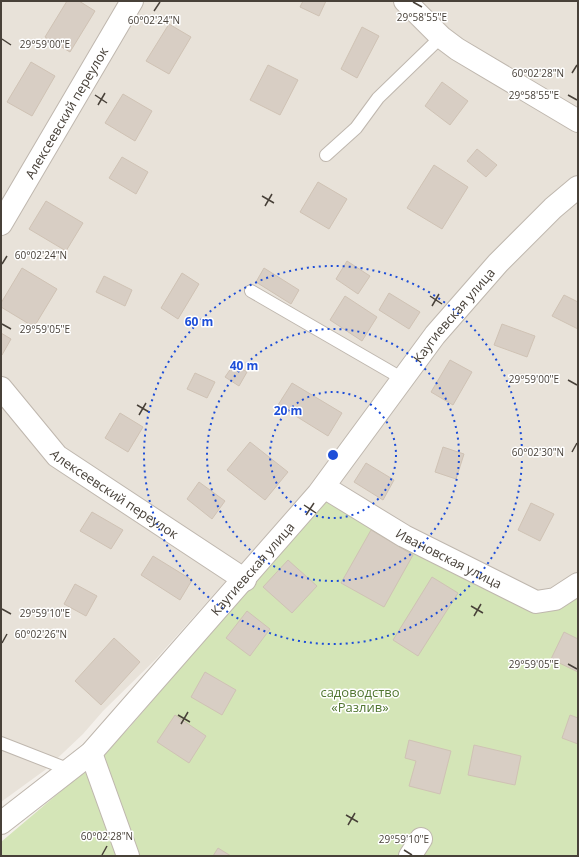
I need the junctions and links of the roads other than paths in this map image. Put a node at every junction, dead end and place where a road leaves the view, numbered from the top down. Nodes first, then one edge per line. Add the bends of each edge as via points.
1 (132, 1) edge
2 (405, 1) edge
3 (441, 37) junction
4 (578, 121) edge
5 (326, 156) dead end
6 (578, 187) edge
7 (1, 224) edge
8 (251, 291) dead end
9 (402, 379) junction
10 (1, 388) edge
11 (324, 487) junction
12 (245, 580) junction
13 (578, 584) edge
14 (1, 743) edge
15 (91, 753) junction
16 (70, 770) junction
17 (1, 823) edge
18 (128, 856) edge

1 - 7 street, Алексеевский переулок
2 - 3 street
3 - 4 street via 457,50
3 - 5 lane via 378,98 356,128
6 - 9 street, Каугиевская улица via 498,263 435,335
8 - 9 lane
9 - 11 street, Каугиевская улица
10 - 12 street, Алексеевский переулок via 57,456
11 - 12 street, Каугиевская улица
11 - 13 street, Ивановская улица via 404,536 536,602 555,599
12 - 15 street, Каугиевская улица
14 - 16 lane
15 - 16 street, Каугиевская улица
15 - 18 street
16 - 17 street, Каугиевская улица

